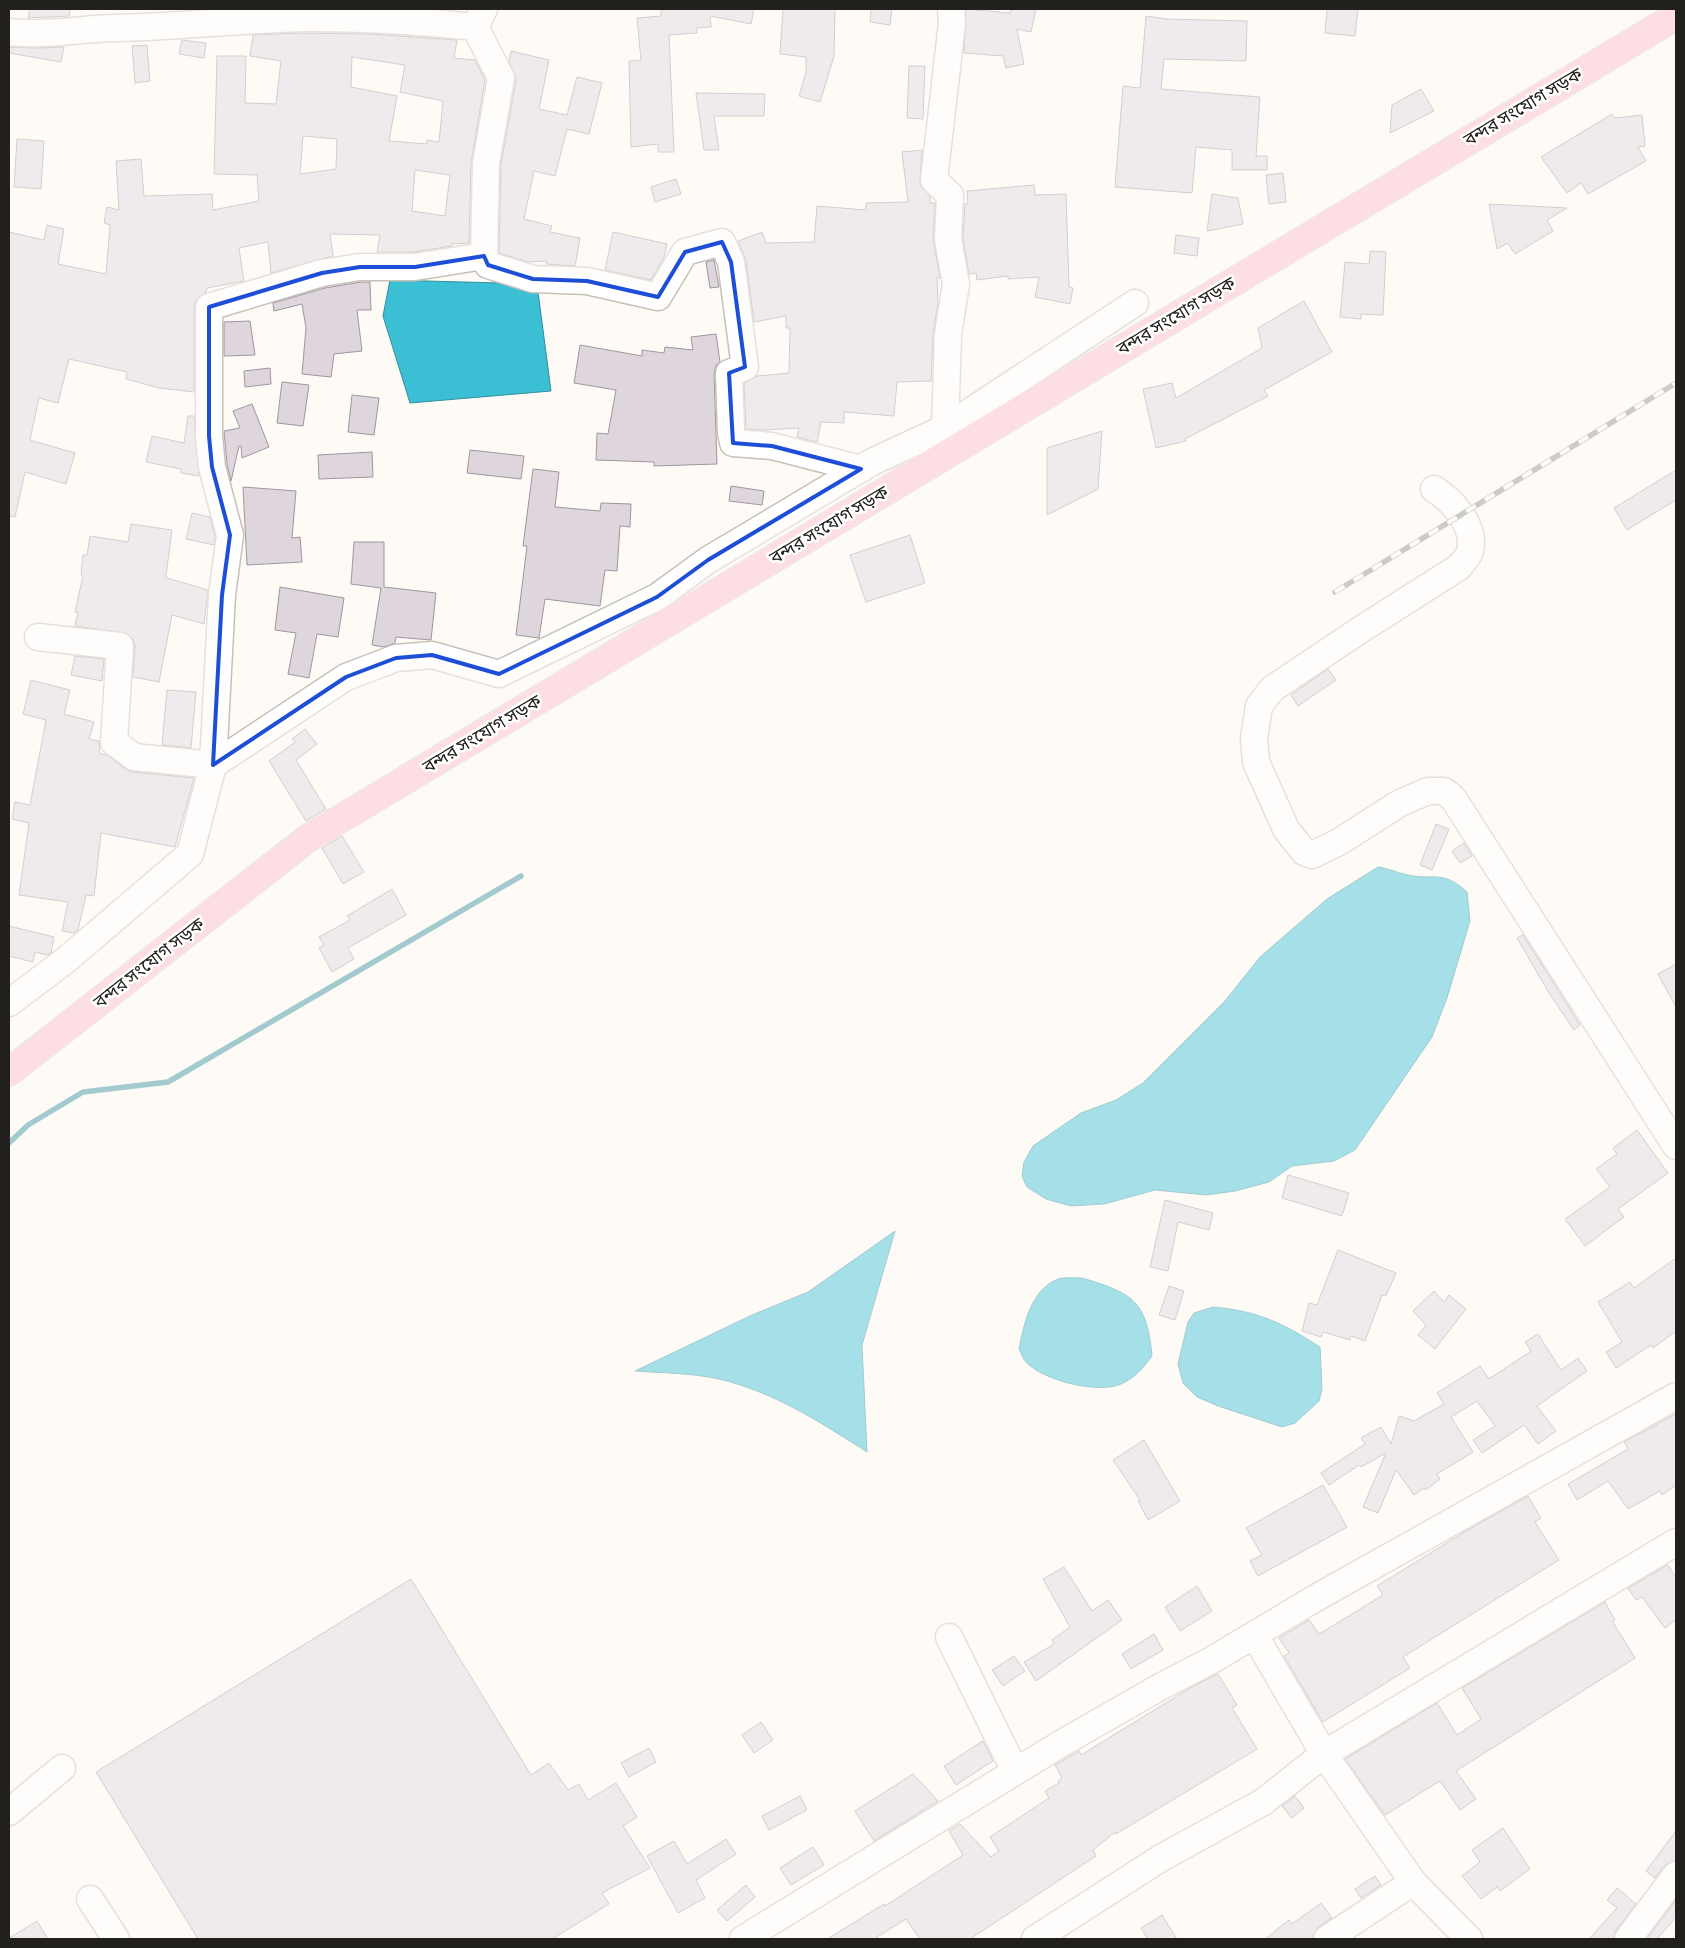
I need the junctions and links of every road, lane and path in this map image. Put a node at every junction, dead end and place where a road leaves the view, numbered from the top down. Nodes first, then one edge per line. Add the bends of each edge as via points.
1 (951, 9) edge
2 (309, 14) edge
3 (1670, 16) edge
4 (479, 18) edge
5 (9, 32) edge
6 (484, 256) junction
7 (1135, 303) dead end
8 (945, 428) junction
9 (861, 469) junction
10 (1434, 489) dead end
11 (38, 637) dead end
12 (212, 765) junction
13 (9, 1003) edge
14 (9, 1072) edge
15 (1676, 1146) edge
16 (1676, 1396) edge
17 (1676, 1542) edge
18 (1255, 1636) junction
19 (949, 1637) dead end
20 (1324, 1754) junction
21 (62, 1768) dead end
22 (1016, 1771) junction
23 (9, 1812) edge
24 (1676, 1875) edge
25 (1413, 1882) junction
26 (90, 1899) dead end
27 (116, 1939) edge
28 (743, 1939) edge
29 (1035, 1939) edge
30 (1328, 1939) edge
31 (1469, 1939) edge
32 (1628, 1939) edge

1 - 8 street via 934,180 950,195 948,239 956,284 948,334
2 - 4 street via 397,20
2 - 5 street via 187,27
3 - 14 highway, বন্দর সংযোগ সড়ক via 307,839
4 - 6 street via 501,78 486,163
6 - 9 street via 488,265 533,279 587,281 658,296 685,252 722,242 731,262 745,367 729,373 733,443 772,446
6 - 12 street via 414,267 360,267 322,273 210,307 209,436 212,467 230,535 222,595
7 - 8 street
8 - 9 street
9 - 12 street via 708,560 657,597 498,674 432,656 396,658 346,677
10 - 15 street via 1448,497 1469,528 1470,552 1459,567 1272,689 1259,706 1254,738 1256,762 1286,829 1304,852 1312,855 1339,842 1400,803 1428,791 1444,792 1453,798
11 - 12 street via 120,646 114,742 134,756
12 - 13 street via 190,854 66,960
16 - 18 street via 1314,1599
17 - 20 street
18 - 20 street
18 - 22 street via 1160,1686
19 - 22 street
20 - 25 street
20 - 29 street via 1262,1802 1161,1858
21 - 23 street
22 - 28 street
24 - 32 street
25 - 30 street
25 - 31 street
26 - 27 street

